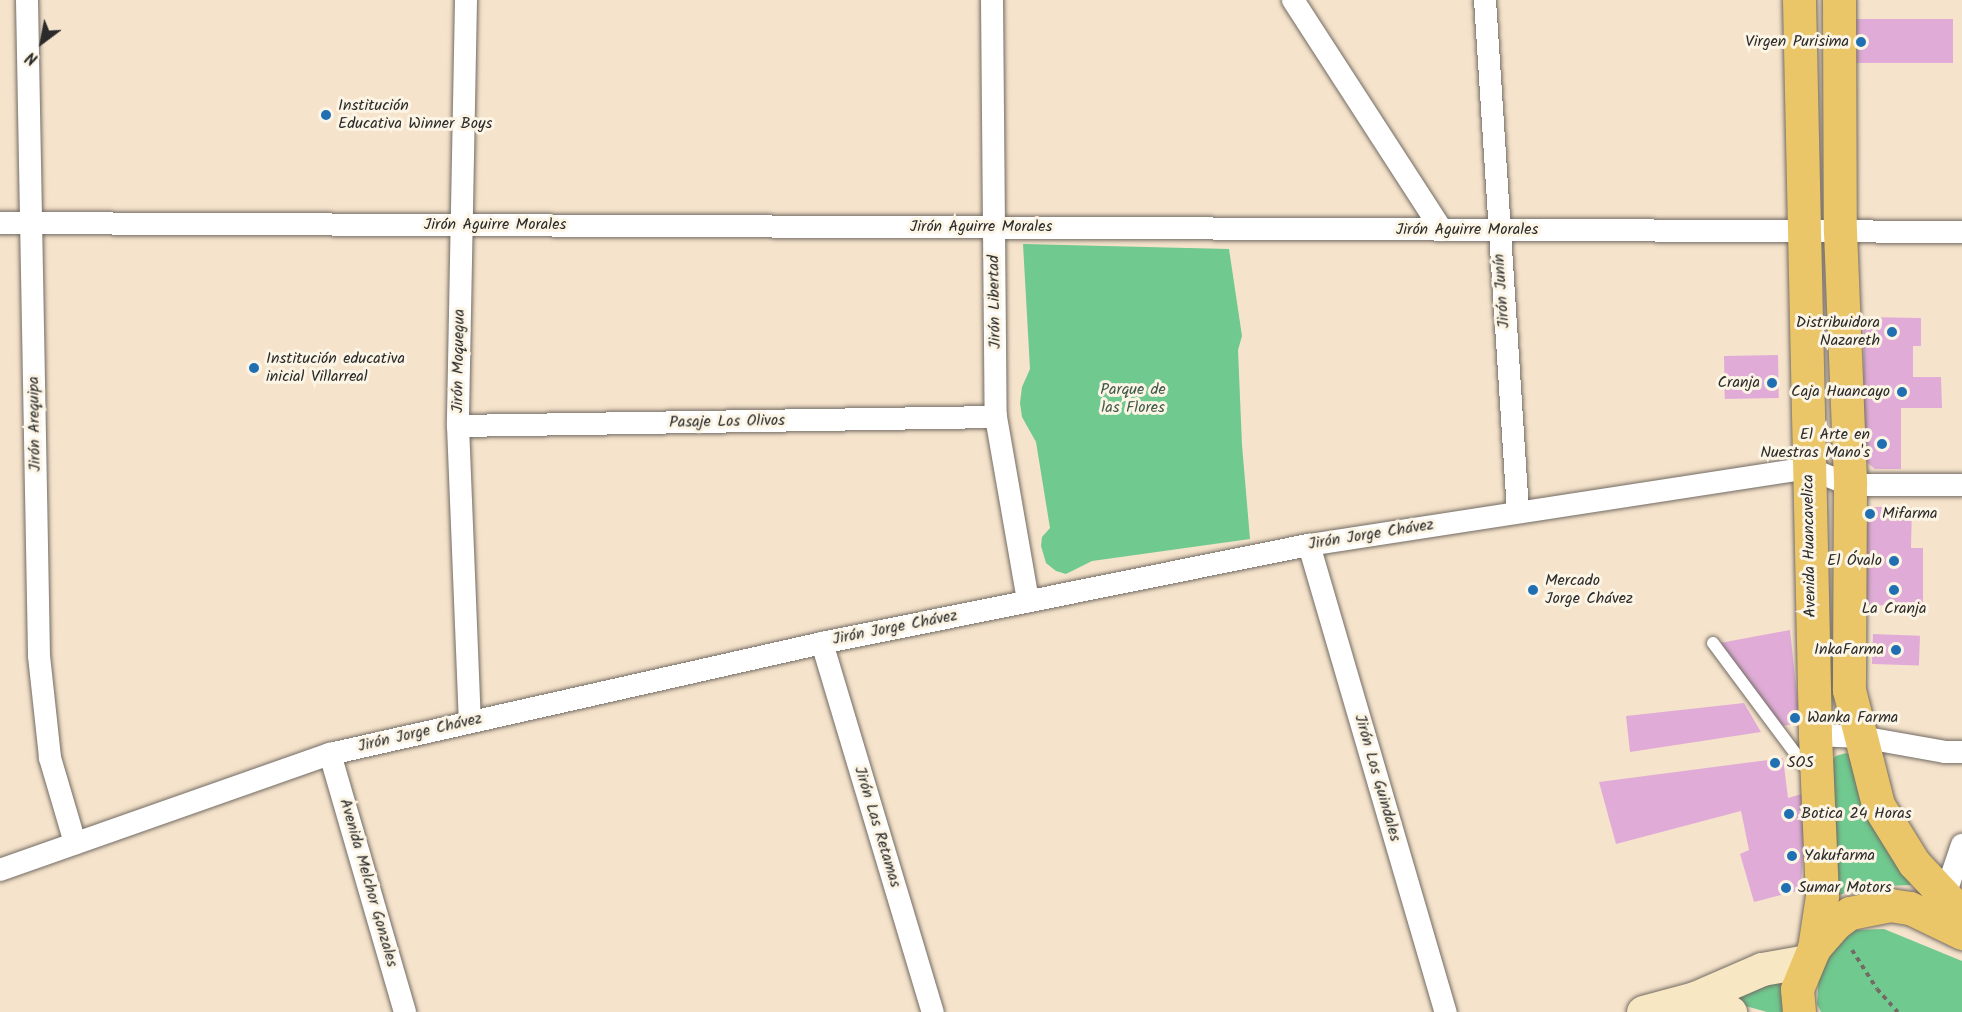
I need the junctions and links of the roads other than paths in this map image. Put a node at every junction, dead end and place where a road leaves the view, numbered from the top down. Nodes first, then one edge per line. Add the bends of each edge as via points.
1 (27, 0) edge
2 (466, 0) edge
3 (992, 0) edge
4 (1293, 0) edge
5 (1485, 0) edge
6 (1799, 0) edge
7 (1839, 0) edge
8 (0, 223) edge
9 (31, 224) junction
10 (462, 225) junction
11 (994, 228) junction
12 (1442, 230) junction
13 (1498, 230) junction
14 (1840, 231) junction
15 (1805, 232) junction
16 (1962, 232) edge
17 (996, 417) junction
18 (458, 426) junction
19 (1809, 468) junction
20 (1850, 485) junction
21 (1962, 485) edge
22 (1518, 511) junction
23 (1309, 545) junction
24 (1028, 602) junction
25 (822, 643) junction
26 (1713, 643) dead end
27 (470, 722) junction
28 (1815, 735) junction
29 (1861, 737) junction
30 (1962, 752) edge
31 (330, 754) junction
32 (1819, 785) junction
33 (75, 843) junction
34 (1962, 845) edge
35 (0, 870) edge
36 (1954, 904) edge
37 (1962, 933) edge
38 (1811, 954) junction
39 (1695, 998) junction
40 (405, 1012) edge
41 (933, 1012) edge
42 (1446, 1012) edge
43 (1643, 1012) edge
44 (1730, 1012) edge
45 (1799, 1012) edge

1 - 9 street, Jirón Arequipa
2 - 10 street, Jirón Moquegua
3 - 11 street, Jirón Libertad
4 - 12 street
5 - 13 street, Jirón Junín
6 - 15 highway, Avenida Huancavelica
7 - 14 highway
8 - 9 street, Jirón Aguirre Morales
9 - 10 street, Jirón Aguirre Morales
9 - 33 street, Jirón Arequipa via 39,656 50,758
10 - 11 street, Jirón Aguirre Morales
10 - 18 street, Jirón Moquegua
11 - 12 street, Jirón Aguirre Morales
11 - 17 street, Jirón Libertad
12 - 13 street, Jirón Aguirre Morales
13 - 15 street, Jirón Aguirre Morales
13 - 22 street, Jirón Junín
14 - 15 street, Jirón Aguirre Morales
14 - 16 street, Jirón Aguirre Morales
14 - 20 highway
15 - 19 highway, Avenida Huancavelica
17 - 18 street, Pasaje Los Olivos
17 - 24 street, Jirón Libertad
18 - 27 street, Jirón Moquegua
19 - 20 street
19 - 22 street, Jirón Jorge Chávez
19 - 28 highway, Avenida Huancavelica
20 - 21 street
20 - 29 highway via 1849,690
22 - 23 street, Jirón Jorge Chávez
23 - 24 street, Jirón Jorge Chávez
23 - 42 street, Jirón Los Guindales
24 - 25 street, Jirón Jorge Chávez
25 - 27 street, Jirón Jorge Chávez
25 - 41 street, Jirón Las Retamas
26 - 32 lane
27 - 31 street, Jirón Jorge Chávez
28 - 29 street
28 - 32 highway, Avenida Huancavelica
29 - 30 street
29 - 36 highway via 1878,805 1914,863
31 - 33 street, Jirón Jorge Chávez
31 - 40 street, Avenida Melchor Gonzales
32 - 38 highway, Avenida Huancavelica via 1822,896
33 - 35 street, Jirón Jorge Chávez
34 - 36 street
37 - 38 highway via 1910,908 1890,905 1850,913 1836,923
38 - 39 street via 1762,969
38 - 45 highway via 1797,989
39 - 43 street
39 - 44 street

